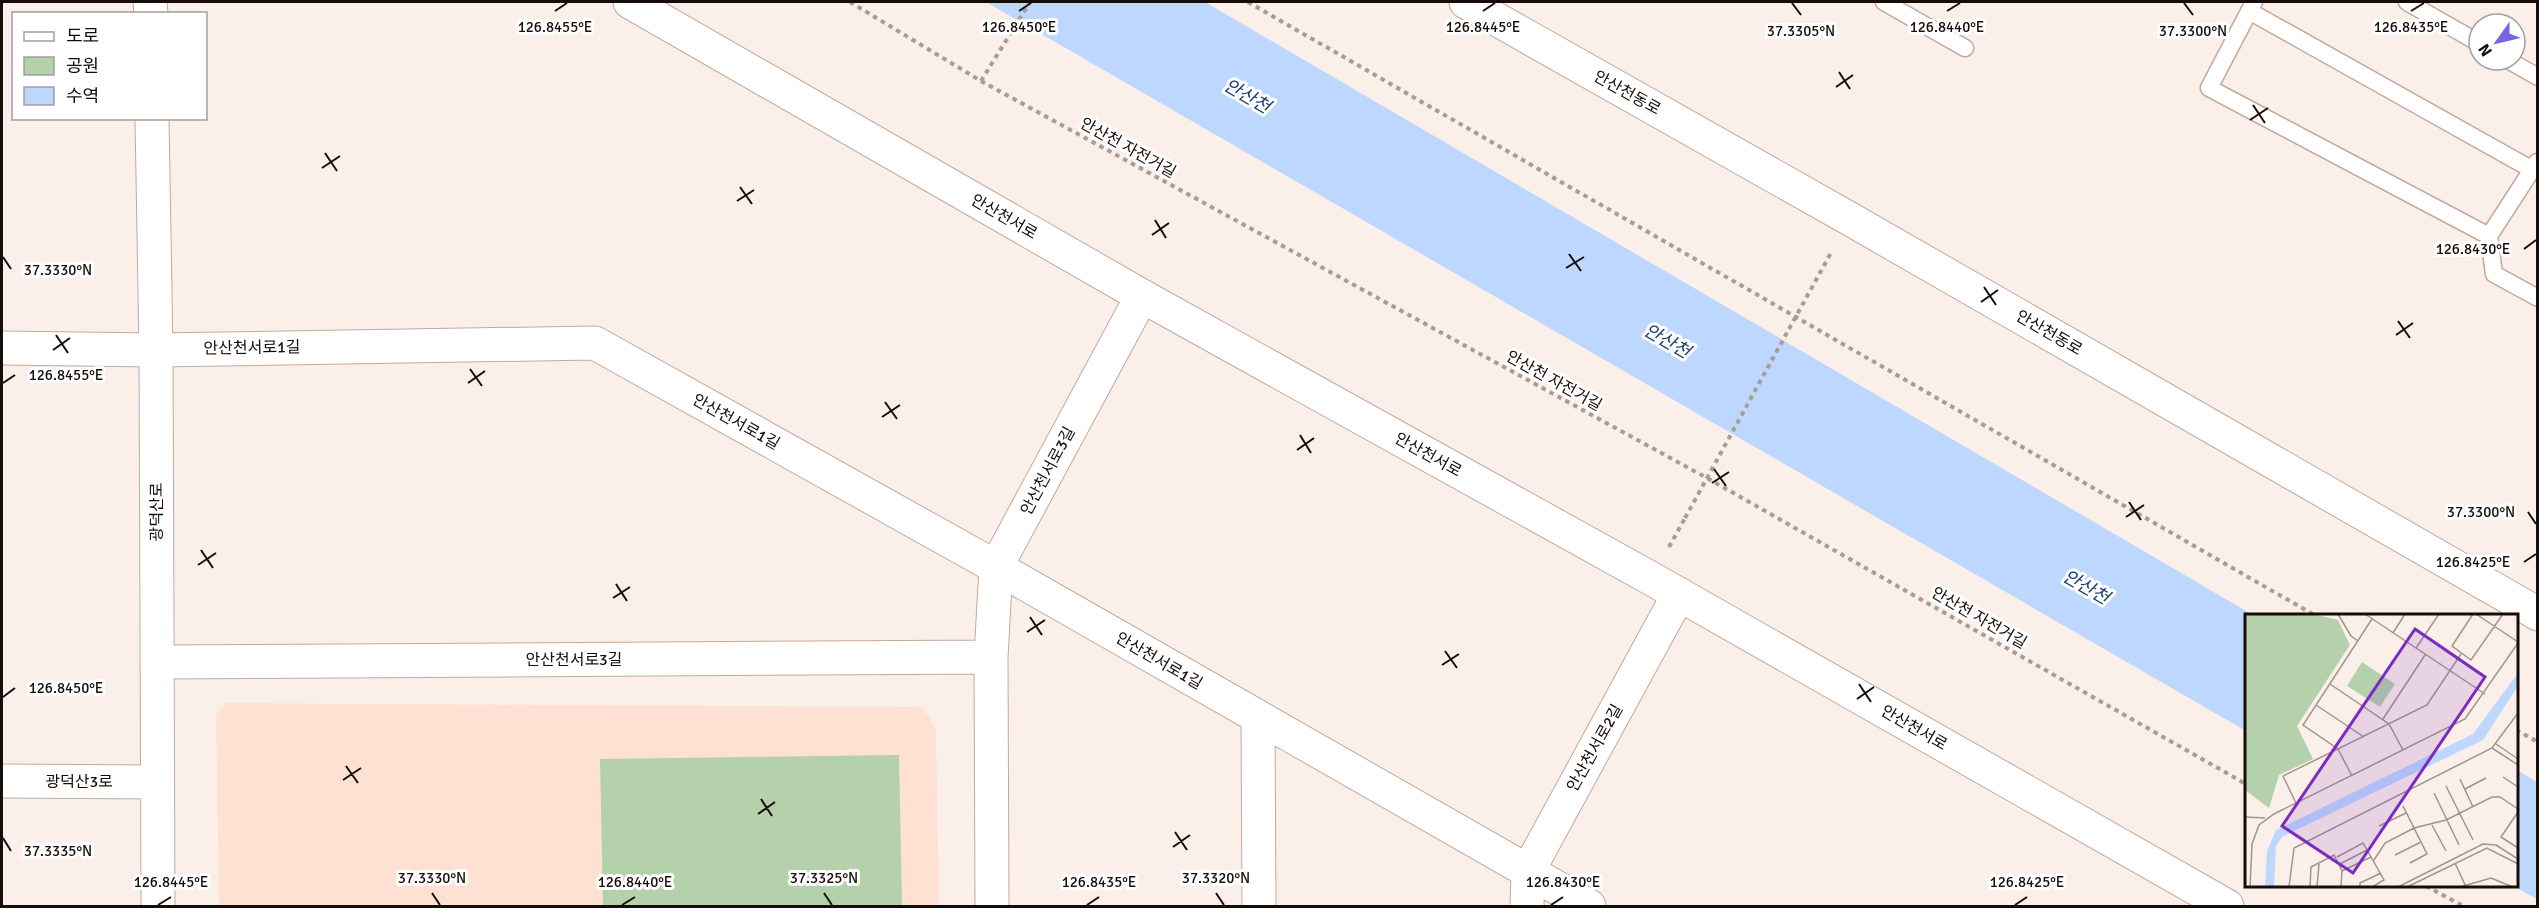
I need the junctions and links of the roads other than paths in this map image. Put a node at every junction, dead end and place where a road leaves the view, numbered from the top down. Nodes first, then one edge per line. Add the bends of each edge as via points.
1 (630, 2) edge
2 (1466, 2) edge
3 (1884, 2) edge
4 (2407, 2) edge
5 (2252, 6) edge
6 (2467, 36) edge
7 (1965, 48) dead end
8 (152, 120) edge
9 (2534, 165) edge
10 (2489, 236) junction
11 (1142, 296) junction
12 (2538, 298) edge
13 (2, 348) edge
14 (156, 350) junction
15 (996, 567) junction
16 (1679, 594) junction
17 (2538, 614) edge
18 (991, 657) junction
19 (158, 662) junction
20 (1258, 718) junction
21 (2, 782) edge
22 (156, 782) junction
23 (1528, 871) junction
24 (158, 906) edge
25 (992, 906) edge
26 (1259, 906) edge
27 (1527, 906) edge
28 (1589, 906) edge
29 (2227, 906) edge

1 - 11 street, 안산천서로
2 - 17 street, 안산천동로
3 - 7 lane
4 - 6 lane
5 - 9 lane
5 - 10 lane via 2209,88
8 - 14 street, 광덕산로
9 - 10 lane
10 - 12 lane via 2494,274
11 - 15 street, 안산천서로3길
11 - 16 street, 안산천서로
13 - 14 street, 안산천서로1길
14 - 15 street, 안산천서로1길 via 595,343
14 - 19 street, 광덕산로
15 - 18 street, 안산천서로3길
15 - 20 street, 안산천서로1길
16 - 23 street, 안산천서로2길
16 - 29 street, 안산천서로
18 - 19 street, 안산천서로3길
18 - 25 street, 안산천서로3길
19 - 22 street, 광덕산로
20 - 23 street, 안산천서로1길
20 - 26 street
21 - 22 street, 광덕산3로
22 - 24 street, 광덕산로
23 - 27 street, 안산천서로2길
23 - 28 street, 안산천서로1길

